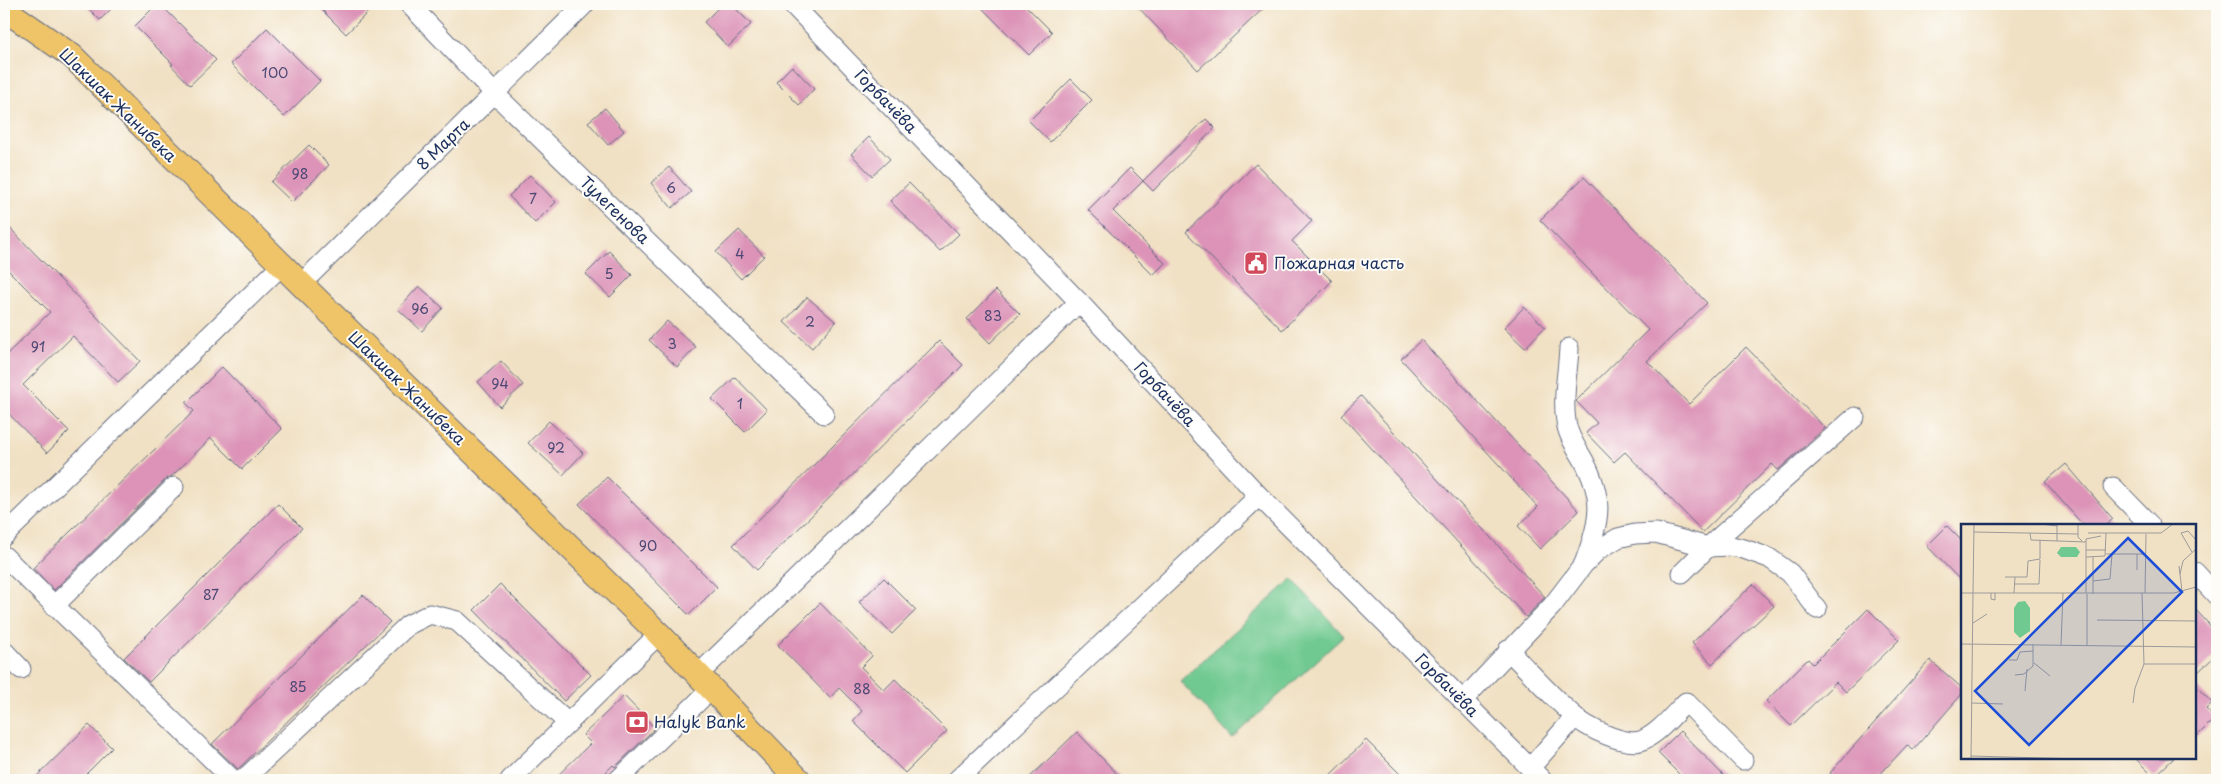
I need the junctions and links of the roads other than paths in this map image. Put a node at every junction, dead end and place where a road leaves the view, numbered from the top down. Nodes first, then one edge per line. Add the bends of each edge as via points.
1 (409, 4) edge
2 (585, 4) edge
3 (792, 4) edge
4 (4, 9) edge
5 (496, 94) junction
6 (282, 265) junction
7 (300, 284) junction
8 (1079, 302) junction
9 (1569, 348) dead end
10 (824, 414) dead end
11 (1855, 417) dead end
12 (174, 487) dead end
13 (2113, 487) dead end
14 (1259, 496) junction
15 (2149, 524) edge
16 (4, 536) edge
17 (1708, 546) junction
18 (4, 556) edge
19 (1584, 564) junction
20 (1682, 572) dead end
21 (2196, 573) edge
22 (2217, 596) edge
23 (54, 606) junction
24 (1817, 609) dead end
25 (659, 634) junction
26 (1508, 650) junction
27 (4, 651) edge
28 (21, 669) dead end
29 (705, 681) junction
30 (1462, 701) junction
31 (1575, 717) junction
32 (568, 723) junction
33 (1743, 760) dead end
34 (1536, 774) edge
35 (233, 780) edge
36 (243, 780) edge
37 (510, 780) edge
38 (618, 780) edge
39 (799, 780) edge
40 (957, 780) edge

1 - 5 street, Тулегенова
2 - 5 street, 8 Марта
3 - 8 street, Горбачёва
4 - 6 main road, Шакшак Жанибека via 72,56
5 - 7 street, 8 Марта
5 - 10 street, Тулегенова
6 - 7 main road, Шакшак Жанибека
6 - 16 street
7 - 25 main road, Шакшак Жанибека
8 - 14 street, Горбачёва
8 - 29 street
9 - 19 street via 1566,422 1588,468 1600,511
11 - 17 street
12 - 23 street
13 - 15 street
14 - 30 street, Горбачёва
14 - 40 street
17 - 19 street via 1656,534 1634,534 1618,538 1598,550
17 - 20 street
17 - 24 street via 1731,546 1769,558 1790,573
18 - 23 street
19 - 26 street via 1564,592
21 - 22 street
23 - 35 street
25 - 29 main road, Шакшак Жанибека
25 - 32 street
26 - 30 street
26 - 31 street
27 - 28 street
29 - 38 street
29 - 39 main road, Шакшак Жанибека
30 - 34 street, Горбачёва
31 - 33 street via 1630,743 1642,741 1654,733 1686,702
31 - 34 street
32 - 36 street via 457,621 430,614 408,625
32 - 37 street

